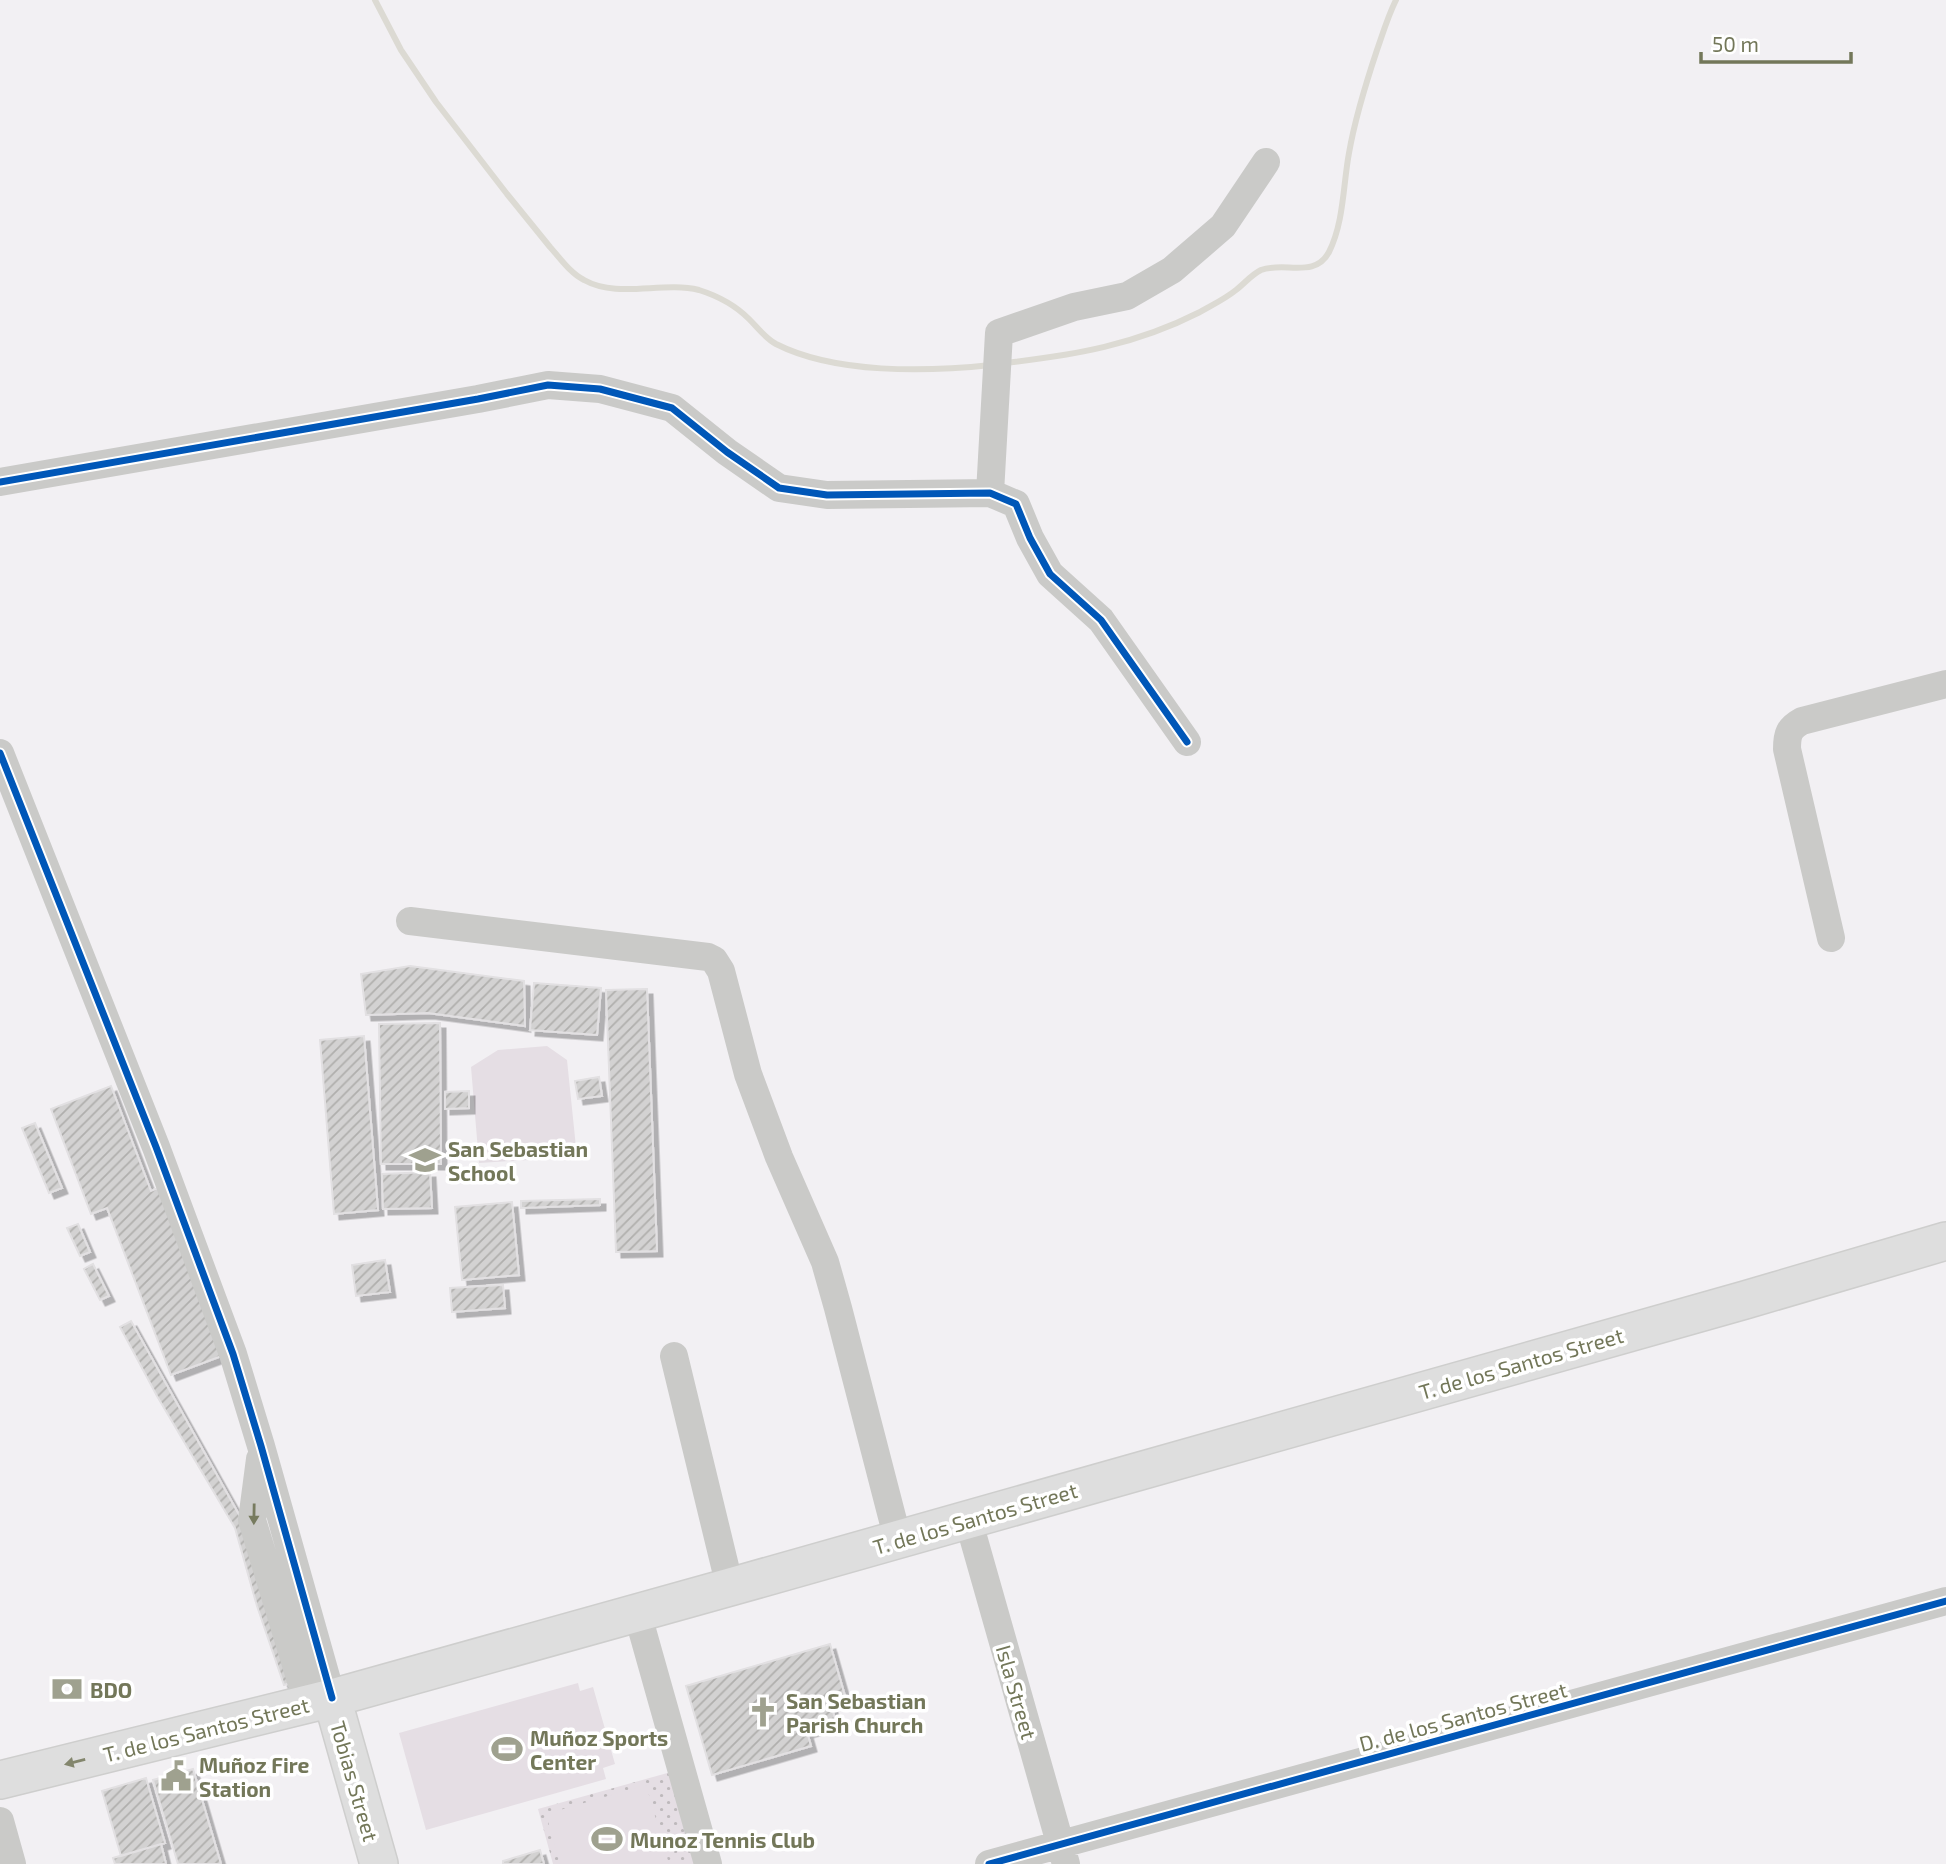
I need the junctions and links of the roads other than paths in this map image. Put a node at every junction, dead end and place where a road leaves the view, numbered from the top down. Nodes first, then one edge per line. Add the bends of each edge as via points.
1 (1266, 162) dead end
2 (0, 482) edge
3 (990, 493) junction
4 (1946, 684) edge
5 (1187, 742) dead end
6 (0, 753) edge
7 (410, 920) dead end
8 (1831, 938) dead end
9 (1946, 1241) edge
10 (674, 1356) dead end
11 (968, 1519) junction
12 (898, 1540) junction
13 (730, 1587) junction
14 (1946, 1601) edge
15 (637, 1612) junction
16 (320, 1701) junction
17 (0, 1780) edge
18 (0, 1821) edge
19 (1063, 1855) edge
20 (12, 1864) edge
21 (352, 1864) edge
22 (379, 1864) edge
23 (708, 1864) edge
24 (989, 1864) edge

1 - 3 street via 1223,226 1172,270 1127,296 1074,307 999,333
2 - 3 street via 548,385 600,389 672,408 779,488 827,495
3 - 5 street via 1016,504 1050,574 1101,620
4 - 8 street via 1802,721 1788,732 1787,749
6 - 16 street via 233,1354 261,1446 252,1520
7 - 12 street via 708,957 717,964 752,1086 825,1262
9 - 11 main road, T. de los Santos Street
10 - 13 street
11 - 12 main road, T. de los Santos Street
11 - 19 street, Isla Street
12 - 13 main road, T. de los Santos Street
13 - 15 main road, T. de los Santos Street
14 - 19 street, D. de los Santos Street
15 - 16 main road, T. de los Santos Street
15 - 23 street
16 -> 17 main road, T. de los Santos Street
16 - 21 main road, Tobias Street
16 - 22 main road, Tobias Street
18 - 20 street
19 - 24 street, D. de los Santos Street

